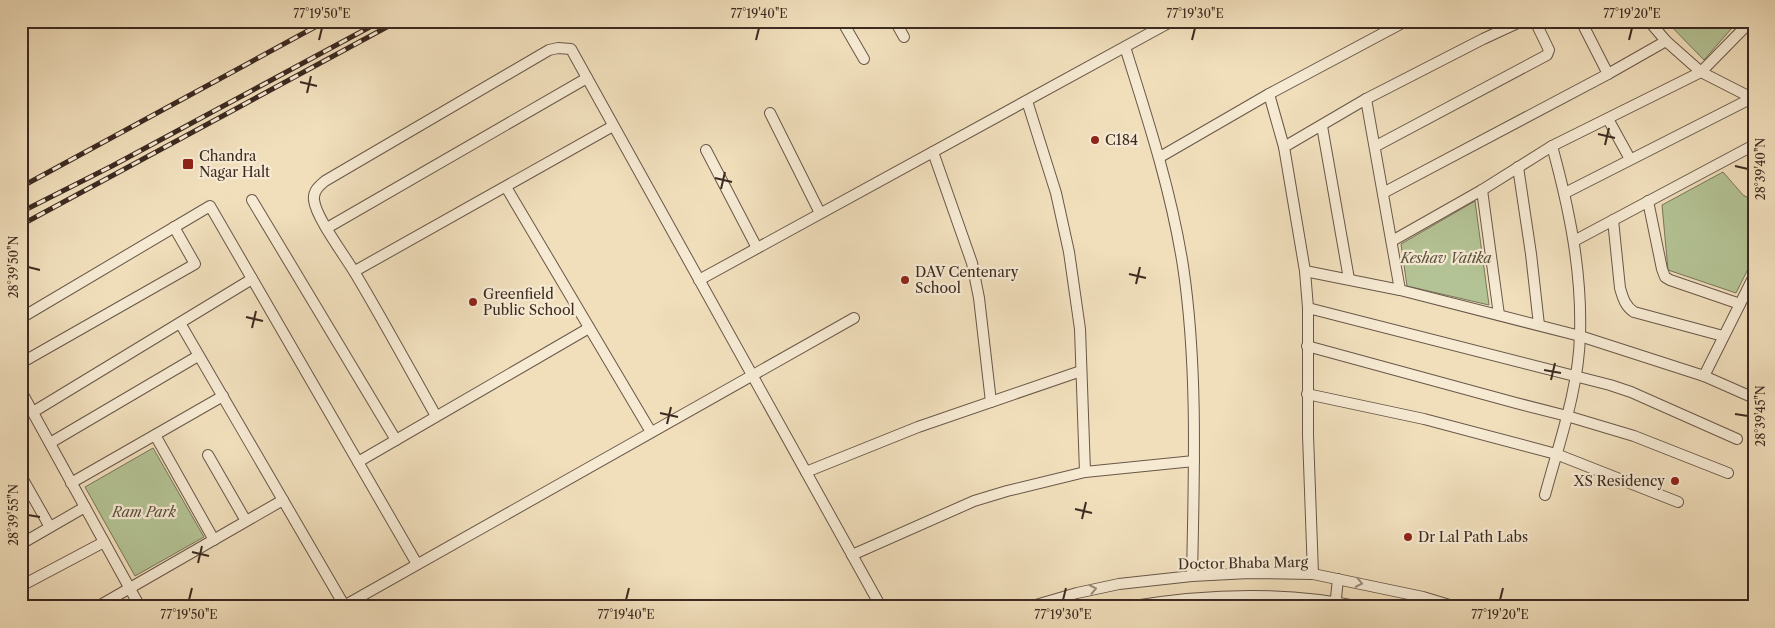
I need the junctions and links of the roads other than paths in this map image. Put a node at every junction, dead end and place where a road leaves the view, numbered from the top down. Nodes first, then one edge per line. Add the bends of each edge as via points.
1 (842, 21) edge
2 (895, 21) edge
3 (1172, 21) edge
4 (1406, 21) edge
5 (1522, 21) edge
6 (1535, 21) edge
7 (1581, 21) edge
8 (1649, 21) edge
9 (1751, 21) edge
10 (904, 37) dead end
11 (1666, 41) junction
12 (1125, 47) junction
13 (864, 59) dead end
14 (1701, 72) junction
15 (1608, 74) junction
16 (587, 78) junction
17 (1269, 94) junction
18 (1753, 98) edge
19 (1366, 99) junction
20 (1027, 101) junction
21 (770, 113) dead end
22 (1608, 119) junction
23 (614, 126) junction
24 (1322, 126) junction
25 (1754, 145) edge
26 (1376, 146) junction
27 (1552, 146) junction
28 (1284, 147) junction
29 (706, 150) dead end
30 (933, 152) junction
31 (1160, 157) junction
32 (1630, 159) junction
33 (1518, 168) junction
34 (506, 187) junction
35 (1482, 190) junction
36 (1383, 193) junction
37 (1565, 193) junction
38 (252, 200) dead end
39 (1648, 201) junction
40 (820, 213) junction
41 (1612, 220) junction
42 (174, 227) junction
43 (327, 228) junction
44 (1392, 241) junction
45 (1574, 241) junction
46 (758, 248) junction
47 (1305, 271) junction
48 (355, 272) junction
49 (1754, 276) edge
50 (252, 280) junction
51 (699, 280) junction
52 (1349, 280) junction
53 (1400, 290) junction
54 (1740, 304) junction
55 (1308, 308) junction
56 (1499, 315) junction
57 (21, 318) edge
58 (854, 318) dead end
59 (180, 323) junction
60 (1539, 325) junction
61 (590, 328) junction
62 (1580, 336) junction
63 (1723, 336) junction
64 (1307, 346) junction
65 (198, 356) junction
66 (21, 363) edge
67 (1082, 371) junction
68 (752, 374) junction
69 (1704, 376) junction
70 (1575, 377) junction
71 (21, 391) edge
72 (1307, 394) junction
73 (223, 396) junction
74 (1754, 398) edge
75 (991, 402) junction
76 (33, 412) junction
77 (436, 416) junction
78 (1567, 416) junction
79 (651, 432) junction
80 (155, 435) junction
81 (1738, 439) dead end
82 (396, 440) junction
83 (50, 443) junction
84 (1556, 454) junction
85 (208, 455) dead end
86 (1194, 461) junction
87 (358, 462) junction
88 (806, 472) junction
89 (1085, 472) junction
90 (1728, 473) dead end
91 (21, 476) edge
92 (72, 483) junction
93 (1545, 495) dead end
94 (283, 500) junction
95 (1678, 502) dead end
96 (85, 507) junction
97 (246, 521) junction
98 (50, 527) junction
99 (214, 540) junction
100 (104, 542) junction
101 (21, 544) edge
102 (852, 555) junction
103 (417, 564) junction
104 (1312, 574) junction
105 (1192, 576) junction
106 (1338, 579) junction
107 (21, 586) edge
108 (130, 588) junction
109 (1336, 605) edge
110 (343, 606) edge
111 (97, 607) edge
112 (140, 607) edge
113 (881, 607) edge
114 (1030, 607) edge
115 (1127, 607) edge
116 (1361, 607) edge
117 (1456, 607) edge

1 - 13 street
2 - 10 street
3 - 12 street
4 - 17 street
5 - 19 street
6 - 26 street via 1549,50 1547,55
7 - 15 street
8 - 11 street
9 - 14 street
11 - 14 street
11 - 15 street
12 - 20 street
12 - 31 street
14 - 18 street
14 - 22 street
15 - 36 street
16 - 23 street
16 - 43 street
16 - 43 street via 571,49 549,50 325,181 314,193 314,200
17 - 28 street
17 - 31 street
18 - 32 street
19 - 24 street
19 - 26 street
20 - 30 street
20 - 67 street via 1056,193 1069,252 1080,329
21 - 40 street
22 - 27 street
22 - 32 street
23 - 34 street
23 - 51 street
24 - 28 street
24 - 52 street
25 - 39 street
26 - 36 street
27 - 33 street
27 - 37 street
28 - 47 street
29 - 46 street
30 - 40 street
30 - 75 street via 972,263
31 - 86 street via 1185,286
32 - 37 street
33 - 35 street
33 - 60 street
34 - 48 street
34 - 61 street
35 - 44 street
35 - 56 street
36 - 44 street
37 - 45 street
38 - 82 street
39 - 41 street
39 - 54 street via 1665,277
40 - 46 street
41 - 45 street
41 - 63 street via 1620,288 1628,308
42 - 50 street via 210,206
42 - 57 street
42 - 66 street via 195,264
43 - 48 street
44 - 53 street
45 - 62 street
46 - 51 street
47 - 52 street
47 - 55 street
48 - 77 street
49 - 54 street
50 - 59 street
50 - 87 street
51 - 68 street
52 - 53 street
53 - 56 street
54 - 63 street
55 - 64 street
55 - 70 street
56 - 60 street
58 - 68 street
59 - 65 street
59 - 76 street
60 - 62 street
61 - 77 street
61 - 79 street
62 - 69 street
62 - 70 street
63 - 69 street
64 - 72 street
64 - 78 street
65 - 73 street
65 - 83 street
67 - 75 street
67 - 89 street
68 - 79 street
68 - 88 street
69 - 74 street
70 - 78 street
70 - 81 street via 1631,392
71 - 76 street
72 - 84 street via 1424,419
72 - 104 street
73 - 80 street
73 - 94 street
75 - 88 street
76 - 83 street
77 - 82 street
78 - 84 street
78 - 90 street via 1634,436
79 - 103 street
80 - 92 street
80 - 99 street
82 - 87 street
83 - 92 street
84 - 93 street
84 - 95 street
85 - 97 street
86 - 89 street
86 - 105 street
87 - 103 street
88 - 102 street
89 - 102 street via 974,501
91 - 98 street
92 - 96 street
94 - 97 street
94 - 110 street
96 - 98 street
96 - 100 street
97 - 99 street
98 - 101 street
99 - 108 street
100 - 107 street
100 - 108 street
102 - 113 street
103 - 110 street
104 - 105 street, Doctor Bhaba Marg
104 - 106 street, Doctor Bhaba Marg
114 -> 105 street, Doctor Bhaba Marg via 1119,584
106 - 109 street
106 -> 117 street, Doctor Bhaba Marg
108 - 111 street
108 - 112 street
109 - 115 street via 1272,597 1168,600
109 - 116 street

